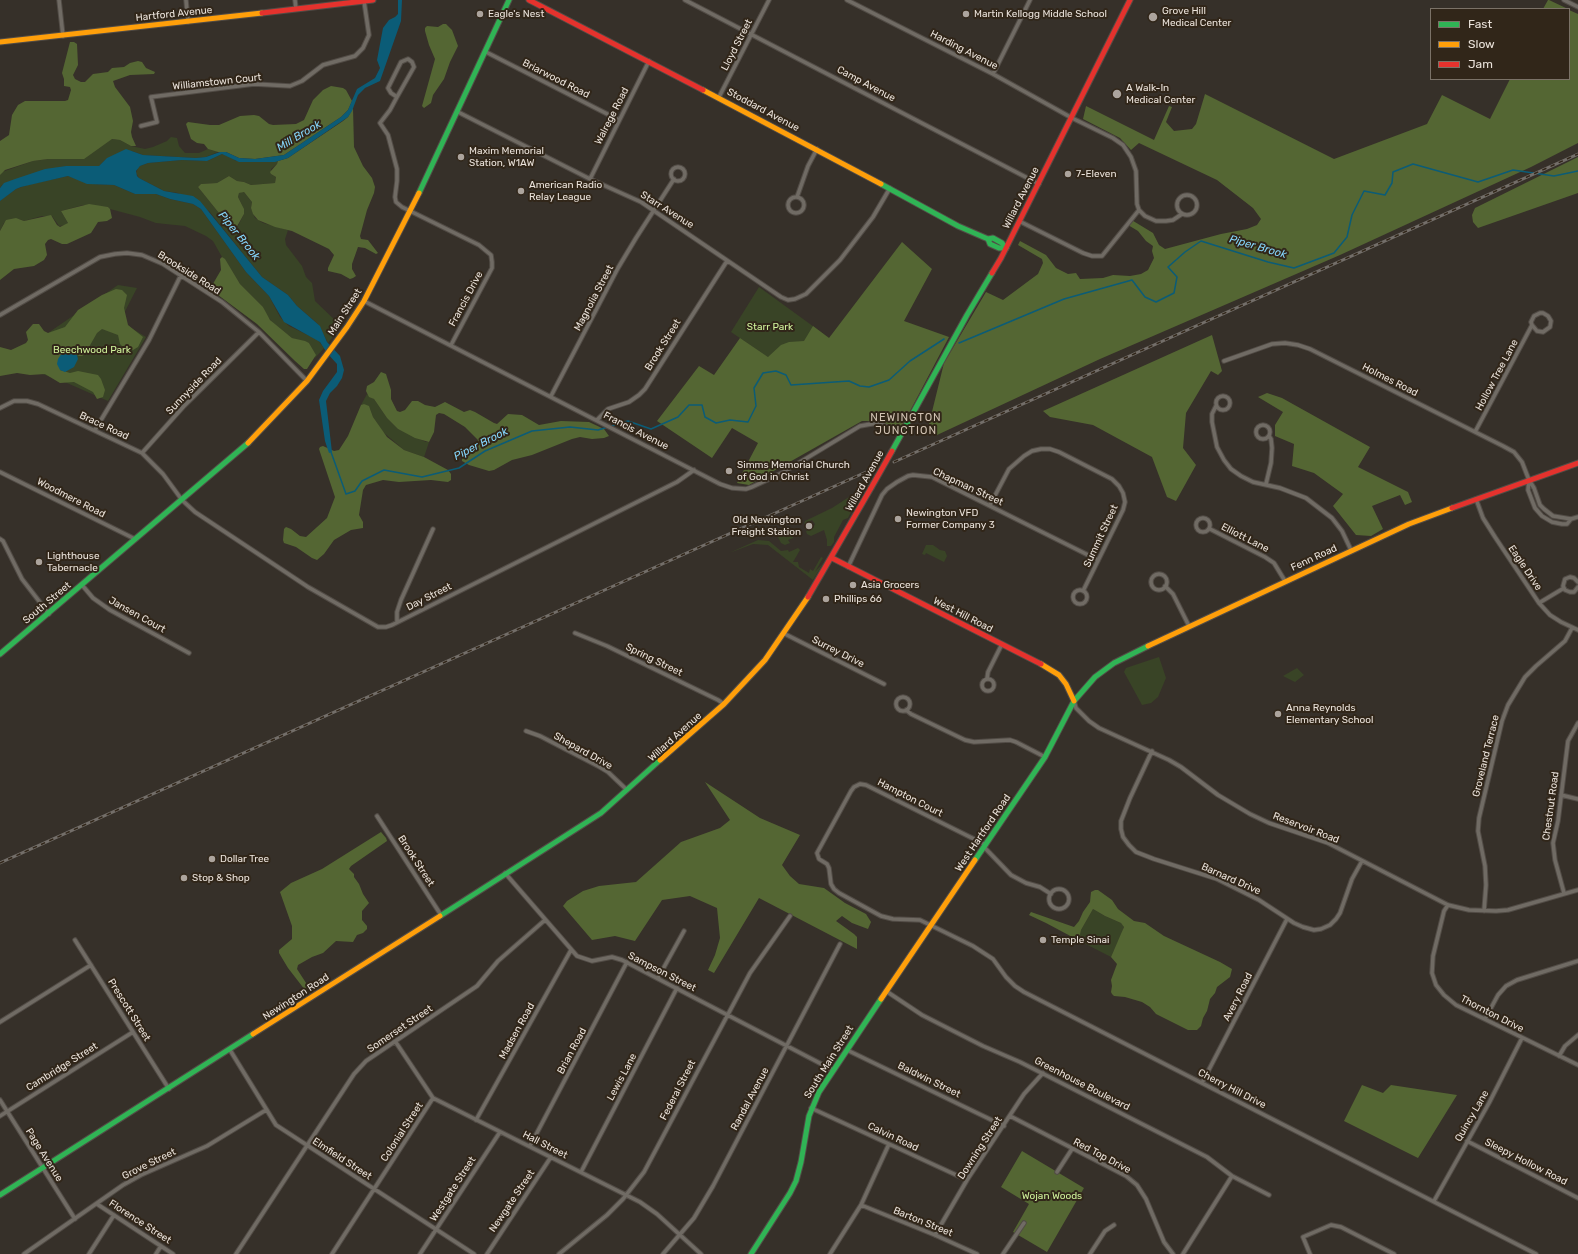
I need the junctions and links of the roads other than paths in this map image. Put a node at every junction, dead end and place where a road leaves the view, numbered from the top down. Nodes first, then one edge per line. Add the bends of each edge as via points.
1 (59, 0) edge
2 (186, 0) edge
3 (295, 0) edge
4 (373, 0) edge
5 (509, 0) edge
6 (528, 0) edge
7 (685, 0) edge
8 (769, 0) edge
9 (847, 0) edge
10 (1030, 0) edge
11 (1130, 0) edge
12 (1564, 0) edge
13 (364, 1) edge
14 (1578, 7) edge
15 (296, 9) junction
16 (188, 22) junction
17 (751, 33) junction
18 (63, 36) junction
19 (0, 42) edge
20 (486, 52) junction
21 (648, 61) junction
22 (993, 74) junction
23 (397, 97) junction
24 (719, 97) junction
25 (458, 112) junction
26 (1072, 118) junction
27 (619, 120) junction
28 (141, 126) dead end
29 (816, 149) junction
30 (590, 179) junction
31 (674, 179) dead end
32 (1039, 184) junction
33 (890, 188) junction
34 (797, 197) junction
35 (654, 209) junction
36 (1138, 210) junction
37 (412, 211) junction
38 (1182, 214) junction
39 (1019, 221) junction
40 (1006, 248) junction
41 (727, 261) junction
42 (181, 276) junction
43 (364, 301) junction
44 (0, 315) edge
45 (1532, 325) junction
46 (259, 332) junction
47 (451, 345) junction
48 (1224, 361) dead end
49 (307, 381) junction
50 (551, 396) junction
51 (1216, 406) junction
52 (0, 408) edge
53 (597, 420) junction
54 (95, 430) junction
55 (1475, 432) junction
56 (901, 435) junction
57 (1269, 436) junction
58 (142, 453) junction
59 (1578, 463) edge
60 (694, 470) junction
61 (0, 472) edge
62 (1529, 480) junction
63 (1266, 484) junction
64 (1476, 499) junction
65 (182, 500) junction
66 (990, 505) junction
67 (1578, 517) edge
68 (1571, 519) junction
69 (433, 529) dead end
70 (1210, 529) junction
71 (0, 539) edge
72 (135, 540) junction
73 (1351, 550) junction
74 (832, 558) junction
75 (1098, 560) junction
76 (105, 566) joint
77 (848, 567) junction
78 (1285, 582) junction
79 (1578, 582) edge
80 (82, 585) junction
81 (1165, 586) junction
82 (1578, 587) edge
83 (1564, 588) junction
84 (1083, 591) dead end
85 (1539, 603) junction
86 (49, 614) junction
87 (397, 622) junction
88 (1189, 626) junction
89 (1572, 628) junction
90 (1578, 630) edge
91 (575, 633) dead end
92 (785, 634) junction
93 (1002, 644) junction
94 (189, 653) dead end
95 (0, 654) edge
96 (987, 679) dead end
97 (884, 684) dead end
98 (1074, 701) junction
99 (724, 704) junction
100 (906, 710) dead end
101 (1578, 723) edge
102 (526, 732) dead end
103 (1152, 751) junction
104 (1045, 758) junction
105 (627, 790) junction
106 (1561, 795) junction
107 (1578, 799) edge
108 (601, 813) joint
109 (377, 816) dead end
110 (985, 846) junction
111 (1362, 861) junction
112 (505, 873) junction
113 (1578, 890) edge
114 (1564, 893) junction
115 (1051, 894) junction
116 (1448, 905) junction
117 (1484, 911) junction
118 (441, 915) junction
119 (790, 916) dead end
120 (1287, 919) junction
121 (545, 920) junction
122 (930, 925) junction
123 (684, 931) dead end
124 (75, 940) dead end
125 (840, 944) dead end
126 (571, 950) junction
127 (627, 962) junction
128 (1578, 962) edge
129 (90, 965) junction
130 (899, 972) joint
131 (658, 978) junction
132 (677, 988) junction
133 (886, 992) junction
134 (727, 1014) junction
135 (1485, 1019) junction
136 (0, 1022) edge
137 (133, 1032) junction
138 (1578, 1035) edge
139 (1522, 1038) junction
140 (395, 1041) junction
141 (786, 1046) junction
142 (230, 1050) junction
143 (847, 1050) junction
144 (1559, 1056) junction
145 (1578, 1065) edge
146 (833, 1070) junction
147 (1043, 1073) junction
148 (1202, 1083) junction
149 (169, 1089) junction
150 (433, 1098) junction
151 (0, 1100) edge
152 (811, 1108) junction
153 (266, 1110) junction
154 (7, 1111) junction
155 (0, 1116) edge
156 (1010, 1116) junction
157 (476, 1120) junction
158 (1004, 1126) junction
159 (500, 1132) junction
160 (1467, 1141) junction
161 (889, 1144) junction
162 (307, 1145) junction
163 (530, 1146) junction
164 (1072, 1149) junction
165 (551, 1158) junction
166 (43, 1168) junction
167 (581, 1172) junction
168 (1057, 1172) dead end
169 (1232, 1176) junction
170 (967, 1180) junction
171 (374, 1189) junction
172 (0, 1195) edge
173 (626, 1195) junction
174 (1269, 1195) dead end
175 (1578, 1198) edge
176 (1434, 1201) junction
177 (97, 1204) junction
178 (861, 1206) junction
179 (114, 1215) junction
180 (75, 1219) junction
181 (1024, 1223) dead end
182 (1114, 1225) dead end
183 (436, 1230) junction
184 (934, 1234) junction
185 (680, 1235) junction
186 (162, 1246) junction
187 (24, 1254) edge
188 (89, 1254) edge
189 (156, 1254) edge
190 (173, 1254) edge
191 (236, 1254) edge
192 (332, 1254) edge
193 (420, 1254) edge
194 (474, 1254) edge
195 (487, 1254) edge
196 (559, 1254) edge
197 (663, 1254) edge
198 (701, 1254) edge
199 (751, 1254) edge
200 (830, 1254) edge
201 (978, 1254) edge
202 (1004, 1254) edge
203 (1090, 1254) edge
204 (1173, 1254) edge
205 (1183, 1254) edge
206 (1310, 1254) edge
207 (1394, 1254) edge
208 (1536, 1254) edge

1 - 18 street
2 - 16 street
3 - 15 street
4 - 13 street, Hartford Avenue
5 - 20 street, Main Street
6 - 21 street, Stoddard Avenue
7 - 17 street, Camp Avenue
8 - 17 street, Lloyd Street
9 - 22 street, Harding Avenue
10 - 22 street
11 - 26 street, Willard Avenue
12 - 14 street
13 - 15 street, Hartford Avenue
13 - 28 street, Williamstown Court via 369,35 363,48 355,56 323,65 302,82 290,86 254,84 151,97 157,122
15 - 16 street, Hartford Avenue
16 - 18 street, Hartford Avenue
17 - 24 street, Lloyd Street
17 - 32 street, Camp Avenue
18 - 19 street, Hartford Avenue
20 - 25 street, Main Street
20 - 27 street, Briarwood Road
21 - 24 street, Stoddard Avenue
21 - 27 street, Walrege Road
22 - 26 street, Harding Avenue
23 - 23 street via 414,67 408,59 402,62 388,88
23 - 37 street via 380,123 388,135 397,170 396,202
24 - 29 street, Stoddard Avenue
25 - 30 street, Starr Avenue
25 - 37 street, Main Street
26 - 32 street, Willard Avenue
26 - 36 street, Harding Avenue via 1113,138 1123,145 1131,156 1138,184
27 - 30 street, Walrege Road
29 - 33 street, Stoddard Avenue
29 - 34 street
30 - 35 street, Starr Avenue
31 - 35 street, Magnolia Street
32 - 39 street, Willard Avenue
33 - 40 street, Stoddard Avenue via 958,226 988,239 990,244
33 - 41 street, Starr Avenue via 873,217 840,260 806,294 796,299 788,300 781,297
34 - 34 street via 792,198 788,204 790,210 795,213 803,207 803,202
35 - 41 street, Starr Avenue
35 - 50 street, Magnolia Street via 618,268
36 - 38 street via 1156,221 1173,220
36 - 39 street via 1102,256 1083,253
37 - 43 street, Main Street
37 - 47 street, Francis Drive via 479,245 491,255 492,268
38 - 38 street via 1191,214 1196,208 1192,196 1179,198 1177,207
39 - 40 street, Willard Avenue
40 - 56 street, Willard Avenue
41 - 53 street, Brook Street via 646,389 629,402 608,409
42 - 44 street, Brookside Road via 148,256 127,253 100,257
42 - 46 street, Brookside Road via 222,302
42 - 54 street via 148,340
43 - 47 street, Francis Avenue
43 - 49 street, Main Street
45 - 45 street, Hollow Tree Lane via 1532,319 1540,313 1546,314 1551,321 1550,327 1543,332
45 - 55 street, Hollow Tree Lane
46 - 49 street, Brookside Road
46 - 58 street, Sunnyside Road via 184,406
47 - 50 street, Francis Avenue
48 - 55 street, Holmes Road via 1272,344 1298,345
49 - 65 street, Main Street via 253,439
50 - 53 street, Francis Avenue
51 - 51 street via 1222,410 1227,409 1230,405 1229,400 1220,396 1216,400
51 - 63 street via 1212,422 1217,447 1224,460 1241,476 1253,482
52 - 54 street, Brace Road via 14,402 27,401
53 - 60 street, Francis Avenue
54 - 58 street, Brace Road
55 - 62 street, Holmes Road via 1514,452 1522,462
56 - 60 street, Francis Avenue via 877,423 860,426 782,472 746,489 732,488
56 - 74 street, Willard Avenue, bridge
57 - 57 street via 1260,438 1256,433 1257,428 1260,425 1267,426 1270,429
57 - 63 street via 1272,448
58 - 65 street, Brace Road via 163,474
59 - 62 street, Fenn Road
60 - 87 street, Day Street via 677,482
61 - 72 street, Woodmere Road
62 - 64 street, Fenn Road
62 - 68 street via 1544,509 1553,516
62 - 68 street via 1528,490 1535,508 1542,516 1562,524 1567,524
63 - 73 street via 1295,492 1320,507 1342,531
64 - 73 street, Fenn Road via 1416,521
64 - 85 street, Eagle Drive via 1483,518
65 - 72 street, Main Street
65 - 87 street, Day Street via 250,550 371,625 386,627
66 - 75 street, Chapman Street
66 - 75 street, Summit Street via 1009,469 1016,462 1032,451 1050,449 1059,452 1112,479 1123,493 1124,510
66 - 77 street, Chapman Street via 932,477 913,475 904,478 882,495
67 - 68 street
69 - 87 street via 396,612
70 - 70 street, Elliott Lane via 1200,532 1196,526 1197,521 1207,519
70 - 78 street, Elliott Lane via 1274,562
71 - 86 street via 22,579
72 - 76 street, Main Street
73 - 78 street, Fenn Road
74 - 77 street, West Hill Road
74 - 92 street, Willard Avenue
75 - 84 street, Summit Street
76 - 80 street, South Street
77 - 93 street, West Hill Road
78 - 88 street, Fenn Road
79 - 83 street via 1574,578 1567,578 1564,581
80 - 86 street, South Street
80 - 94 street, Jansen Court via 93,598 110,610
81 - 81 street via 1166,581 1162,575 1157,574 1153,577 1151,584 1155,589 1159,590
81 - 88 street via 1173,594
82 - 83 street via 1572,592 1567,592
83 - 85 street
85 - 89 street, Eagle Drive via 1550,615
86 - 95 street, South Street
88 - 98 street, Fenn Road via 1114,663 1095,677
89 - 90 street, Eagle Drive
89 - 117 street, Groveland Terrace via 1565,641 1525,677 1508,705 1502,721 1479,818 1478,832 1485,866
91 - 99 street, Spring Street via 607,646
92 - 97 street, Surrey Drive
92 - 99 street, Willard Avenue
93 - 96 street
93 - 98 street, West Hill Road via 1059,675
98 - 103 street, Reservoir Road via 1078,711 1099,728
98 - 104 street, West Hartford Road
99 - 105 street, Willard Avenue
100 - 104 street via 965,740 1010,740
101 - 106 street, Chestnut Road via 1568,741
102 - 105 street, Shepard Drive via 540,736 598,766
103 - 111 street, Reservoir Road via 1181,767 1218,795 1250,814 1328,843
103 - 120 street, Barnard Drive via 1130,798 1122,821 1122,837 1136,852 1217,879 1244,891
104 - 110 street, West Hartford Road
105 - 108 street, Willard Avenue
106 - 107 street
106 - 114 street, Chestnut Road via 1553,843
108 - 112 street, Newington Road
109 - 118 street, Brook Street
110 - 115 street via 1011,875
110 - 122 street, West Hartford Road
110 - 122 street, Hampton Court via 866,784 860,784 851,791 817,853 819,859 829,868 831,884 834,889 881,916 916,920
111 - 116 street, Reservoir Road
111 - 120 street, Barnard Drive via 1340,913 1330,925 1314,930
112 - 118 street, Newington Road
112 - 121 street, Sampson Street
113 - 114 street, Reservoir Road
114 - 117 street, Reservoir Road via 1508,910
115 - 115 street via 1049,900 1052,906 1058,909 1064,907 1069,899 1065,891 1056,890
116 - 117 street, Reservoir Road
116 - 135 street, Thornton Drive via 1433,956 1432,973 1436,985 1444,995 1456,1005
118 - 142 street, Newington Road
119 - 134 street, Federal Street via 750,972
120 - 148 street, Avery Road
121 - 126 street, Sampson Street
121 - 140 street, Somerset Street via 506,952 477,986
122 - 130 street, West Hartford Road
122 - 148 street, Cherry Hill Drive via 984,952 1015,986 1024,992
123 - 131 street
124 - 129 street, Prescott Street
125 - 141 street, Randal Avenue
126 - 127 street, Sampson Street via 576,956 587,961 612,957
126 - 157 street, Madsen Road
127 - 131 street, Sampson Street
127 - 163 street, Brian Road
128 - 135 street via 1517,980 1506,986
129 - 136 street
129 - 137 street, Prescott Street
130 - 133 street, South Main Street
131 - 132 street, Sampson Street
132 - 134 street, Sampson Street
132 - 167 street, Lewis Lane
133 - 143 street, South Main Street
133 - 147 street, Greenhouse Boulevard via 922,1015
134 - 141 street, Sampson Street
134 - 173 street, Federal Street via 644,1172
135 - 139 street, Thornton Drive
137 - 149 street, Prescott Street
137 - 154 street, Cambridge Street
138 - 144 street
139 - 144 street, Thornton Drive
139 - 160 street, Quincy Lane
140 - 150 street, Hall Street
140 - 162 street, Somerset Street via 366,1061 354,1074
141 - 146 street, Sampson Street
141 - 185 street, Randal Avenue via 713,1186 694,1218
142 - 149 street, Newington Road
142 - 153 street, Elmfield Street
143 - 146 street, South Main Street
143 - 158 street, Baldwin Street
144 - 145 street, Thornton Drive
146 - 152 street, South Main Street
147 - 156 street, Downing Street via 1024,1094
147 - 169 street, Greenhouse Boulevard via 1207,1157
148 - 176 street, Cherry Hill Drive
149 - 166 street, Newington Road
150 - 157 street, Hall Street
150 - 171 street, Colonial Street
151 - 154 street, Page Avenue
152 - 161 street, Calvin Road
152 - 199 street, South Main Street via 796,1181
153 - 162 street, Elmfield Street via 276,1125
153 - 177 street, Grove Street via 207,1146 141,1175
154 - 155 street, Cambridge Street
154 - 166 street, Page Avenue
156 - 158 street, Downing Street
156 - 164 street, Red Top Drive
157 - 159 street, Hall Street
158 - 170 street, Downing Street
159 - 163 street, Hall Street
159 - 183 street, Westgate Street
160 - 175 street, Sleepy Hollow Road
160 - 176 street, Quincy Lane
161 - 170 street, Calvin Road
161 - 178 street
162 - 171 street, Elmfield Street
162 - 191 street, Somerset Street
163 - 165 street, Hall Street
164 - 168 street
164 - 204 street, Red Top Drive via 1126,1176 1137,1186 1146,1199 1164,1242
165 - 167 street, Hall Street
165 - 195 street, Newgate Street
166 - 172 street, Newington Road
166 - 180 street, Page Avenue
167 - 173 street, Hall Street
169 - 174 street, Greenhouse Boulevard
169 - 205 street
170 - 184 street, Downing Street
171 - 183 street, Elmfield Street
171 - 192 street, Colonial Street
173 - 185 street, Hall Street via 648,1207
173 - 196 street, Federal Street via 602,1219
176 - 208 street, Cherry Hill Drive
177 - 179 street, Florence Street
177 - 180 street, Grove Street
178 - 184 street, Barton Street
178 - 200 street
179 - 186 street, Florence Street
179 - 188 street
180 - 187 street, Grove Street
181 - 202 street
182 - 203 street via 1105,1231
183 - 193 street, Westgate Street
183 - 194 street, Elmfield Street
184 - 201 street, Barton Street
185 - 197 street, Randal Avenue
185 - 198 street, Hall Street
186 - 189 street
186 - 190 street, Florence Street
206 - 207 street via 1303,1237 1332,1225 1341,1227

